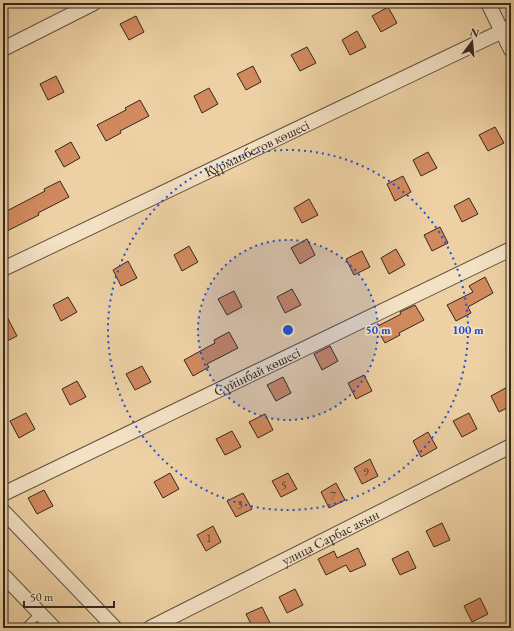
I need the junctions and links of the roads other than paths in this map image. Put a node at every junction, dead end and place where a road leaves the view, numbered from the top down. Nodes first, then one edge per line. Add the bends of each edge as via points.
1 (94, 3) edge
2 (488, 3) edge
3 (507, 29) edge
4 (3, 49) edge
5 (511, 50) edge
6 (511, 249) edge
7 (3, 269) edge
8 (511, 446) edge
9 (3, 494) edge
10 (3, 510) edge
11 (3, 575) edge
12 (40, 614) junction
13 (25, 628) edge
14 (54, 628) edge
15 (115, 628) edge
16 (150, 628) edge

1 - 4 street
2 - 3 street
3 - 5 street
3 - 7 street, Құрманбетов көшесі
6 - 9 street, Сүйінбай көшесі
8 - 16 street, улица Сарбас акын
10 - 15 street
11 - 12 street
12 - 13 lane
12 - 14 street

